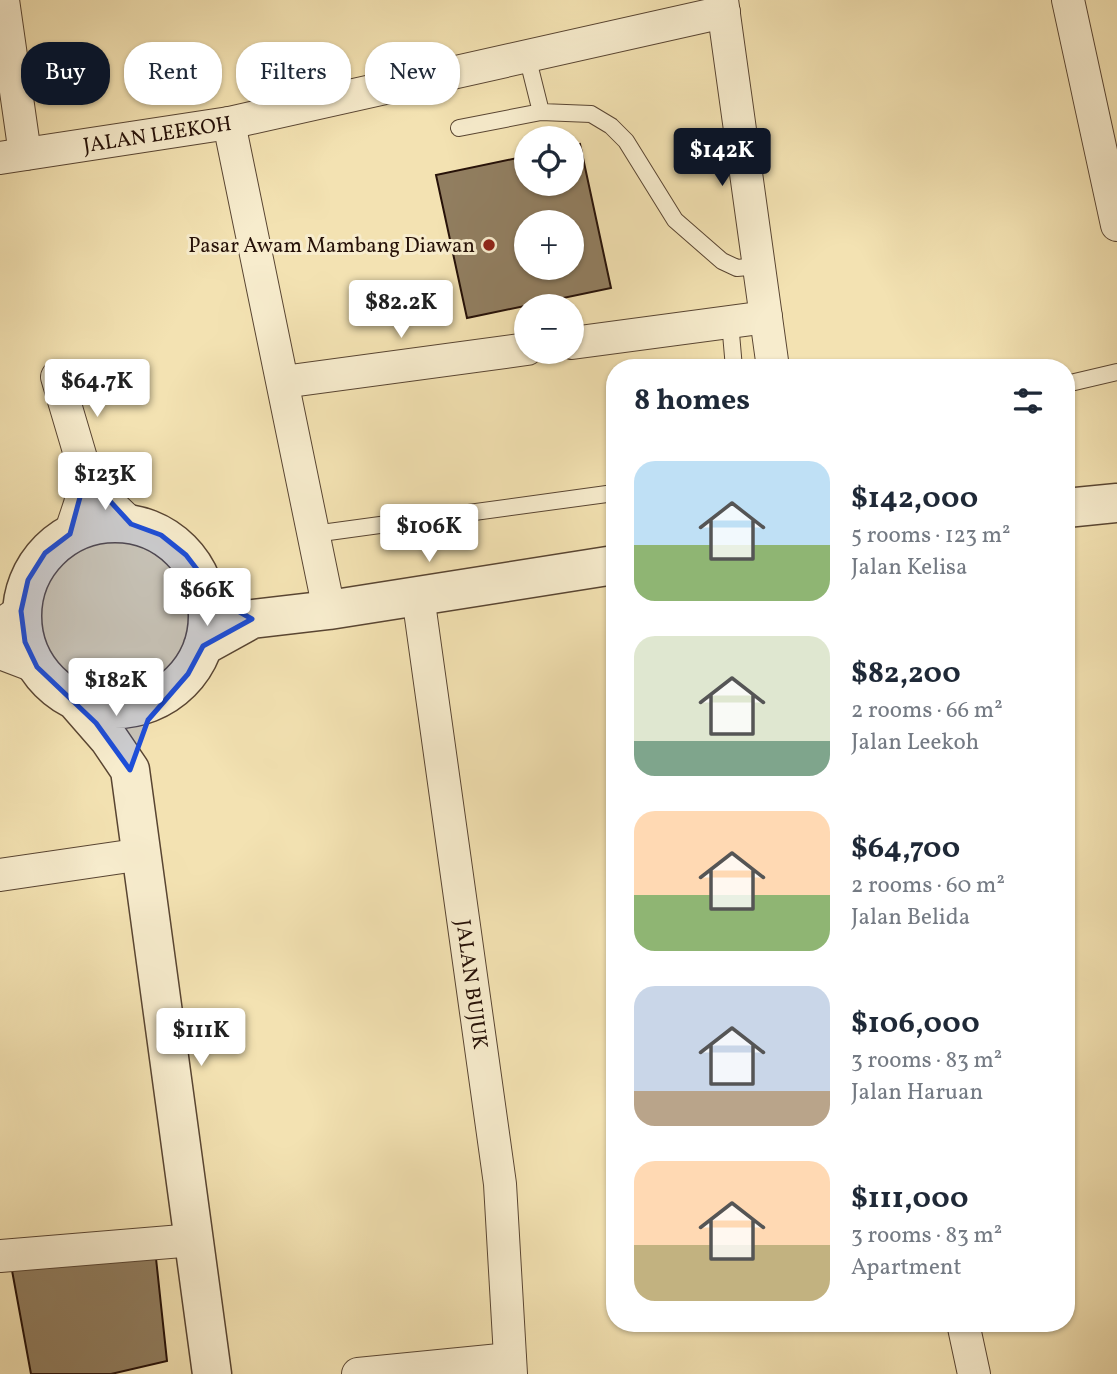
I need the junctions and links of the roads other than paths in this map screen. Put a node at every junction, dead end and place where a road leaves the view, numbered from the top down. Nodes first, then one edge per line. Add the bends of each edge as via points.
1 (3, 0) edge
2 (1068, 0) edge
3 (723, 6) edge
4 (527, 56) junction
5 (541, 112) junction
6 (229, 123) junction
7 (459, 128) dead end
8 (13, 156) edge
9 (1117, 225) edge
10 (759, 266) junction
11 (766, 317) junction
12 (730, 322) junction
13 (584, 341) edge
14 (514, 351) edge
15 (733, 359) edge
16 (772, 359) edge
17 (1117, 372) edge
18 (57, 377) dead end
19 (283, 382) junction
20 (1075, 382) edge
21 (86, 475) junction
22 (606, 494) edge
23 (1117, 503) edge
24 (1075, 507) edge
25 (131, 524) junction
26 (70, 534) junction
27 (314, 534) junction
28 (606, 566) edge
29 (202, 583) junction
30 (418, 596) junction
31 (329, 610) junction
32 (11, 618) edge
33 (252, 619) junction
34 (203, 646) junction
35 (0, 653) edge
36 (37, 667) junction
37 (163, 696) junction
38 (75, 700) junction
39 (130, 770) junction
40 (143, 854) junction
41 (0, 876) edge
42 (194, 1240) junction
43 (0, 1256) edge
44 (964, 1332) edge
45 (510, 1366) edge
46 (212, 1374) edge
47 (358, 1374) edge
48 (974, 1374) edge

1 - 8 street
2 - 9 street
3 - 4 street, JALAN LEEKOH
3 - 10 street
4 - 5 lane
4 - 6 street, JALAN LEEKOH
5 - 7 lane
5 - 10 lane via 591,114 611,126 626,141 675,220 722,261 737,268
6 - 8 street, JALAN LEEKOH
6 - 19 street
10 - 11 street
11 - 12 street
11 - 16 street
12 - 13 street
12 - 15 lane
14 - 19 street
17 - 20 lane
18 - 21 street
19 - 27 street
21 - 25 street
21 - 26 street
22 - 27 lane
23 - 24 street
25 - 26 street via 100,523
25 - 29 street via 161,535 186,555
26 - 32 street via 45,553
27 - 31 street
28 - 30 street
29 - 33 street via 222,602
29 - 34 street via 208,614
30 - 31 street
30 - 45 street, JALAN BUJUK via 500,1184
31 - 33 street
32 - 36 street
33 - 34 street
34 - 37 street via 188,674
35 - 36 street
36 - 38 street via 55,688
37 - 38 street via 120,710
37 - 39 street via 148,720
38 - 39 street
39 - 40 street
40 - 41 street
40 - 42 street
42 - 43 street
42 - 46 street
44 - 48 street
45 - 47 street

